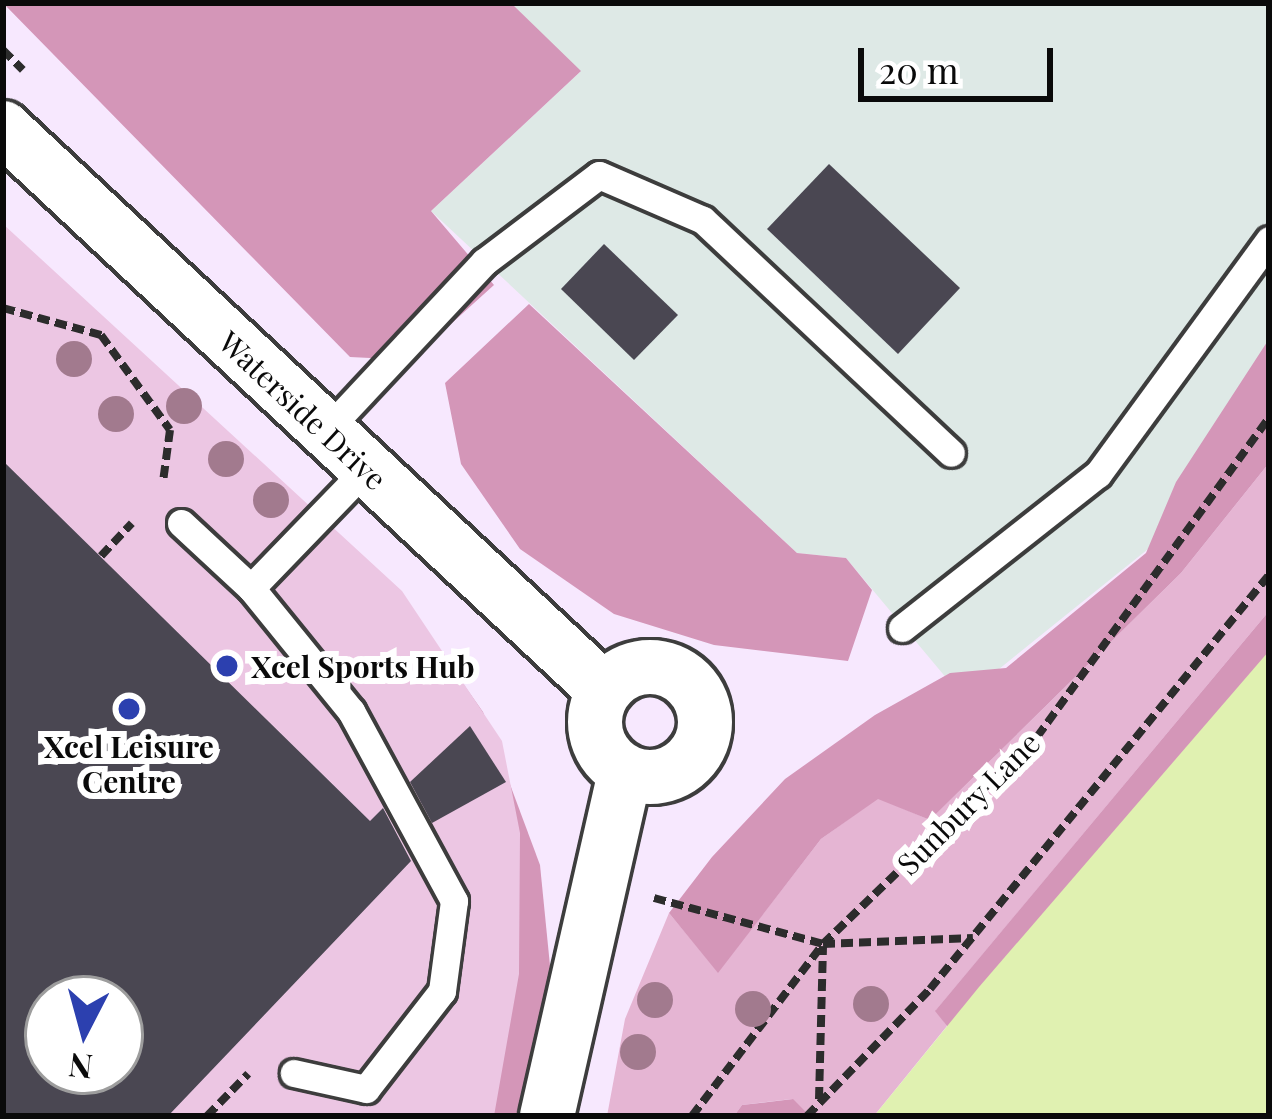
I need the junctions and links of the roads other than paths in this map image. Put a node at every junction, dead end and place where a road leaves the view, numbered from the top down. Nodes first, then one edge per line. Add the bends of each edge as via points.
1 (3, 128) edge
2 (1269, 240) edge
3 (325, 432) junction
4 (951, 453) dead end
5 (366, 469) junction
6 (181, 523) dead end
7 (250, 588) junction
8 (902, 628) dead end
9 (604, 689) junction
10 (625, 772) junction
11 (294, 1073) dead end
12 (548, 1116) edge

1 - 3 street, Waterside Drive
2 - 8 lane via 1098,474
3 - 4 lane via 484,262 599,176 703,220
3 - 5 street, Waterside Drive
5 - 7 lane
5 - 9 street, Waterside Drive
6 - 7 lane
7 - 11 lane via 363,730 454,901 442,991 366,1089
9 - 10 street via 598,745
9 - 10 street via 630,670 669,670 705,717 682,768
10 - 12 street

